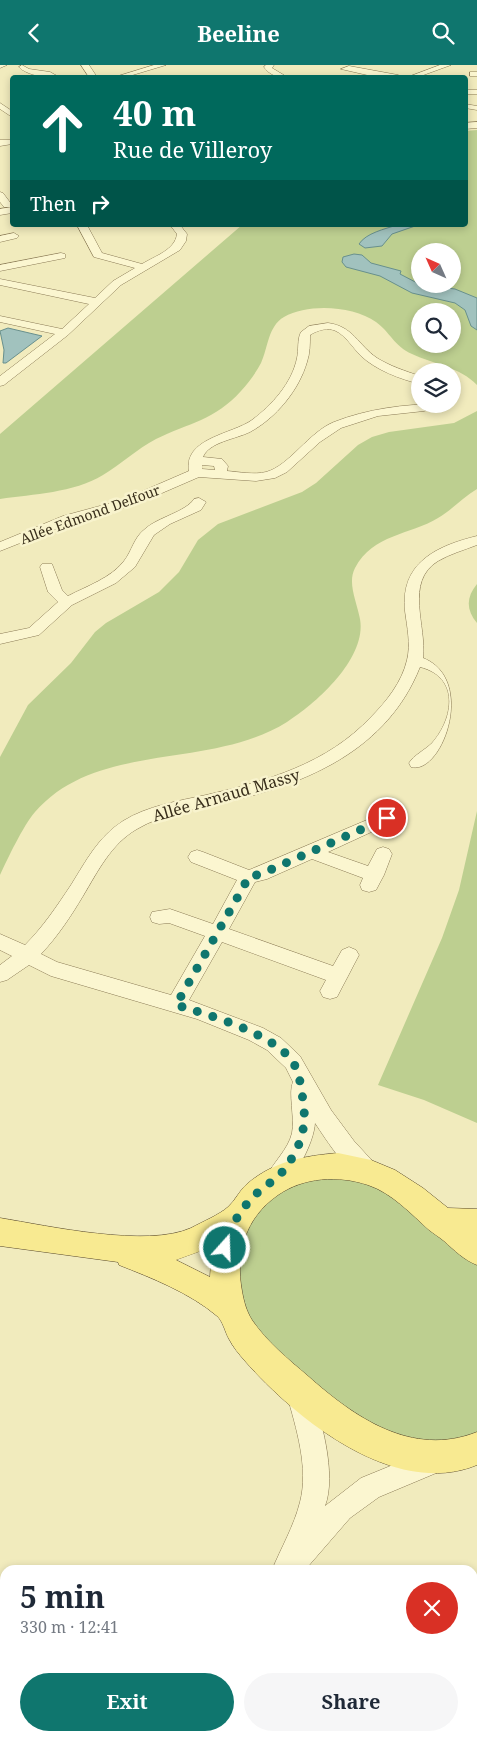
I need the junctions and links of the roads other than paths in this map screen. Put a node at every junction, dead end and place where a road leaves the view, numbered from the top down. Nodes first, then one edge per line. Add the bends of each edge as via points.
1 (162, 65) edge
2 (270, 65) edge
3 (354, 65) edge
4 (423, 65) edge
5 (448, 65) edge
6 (23, 67) dead end
7 (147, 67) edge
8 (438, 69) junction
9 (342, 71) dead end
10 (136, 73) junction
11 (370, 73) junction
12 (50, 75) edge
13 (128, 75) edge
14 (142, 75) edge
15 (280, 75) edge
16 (378, 75) edge
17 (384, 75) edge
18 (417, 75) edge
19 (0, 105) edge
20 (10, 113) edge
21 (83, 227) edge
22 (179, 227) edge
23 (14, 236) dead end
24 (0, 239) edge
25 (61, 256) dead end
26 (143, 267) junction
27 (0, 268) edge
28 (0, 282) edge
29 (97, 302) junction
30 (0, 319) edge
31 (64, 333) junction
32 (411, 376) edge
33 (0, 382) edge
34 (411, 409) edge
35 (197, 467) junction
36 (199, 502) dead end
37 (3, 542) edge
38 (473, 543) edge
39 (47, 567) dead end
40 (67, 601) junction
41 (0, 639) edge
42 (415, 661) junction
43 (417, 763) dead end
44 (387, 818) dead end
45 (313, 851) junction
46 (384, 853) dead end
47 (197, 857) dead end
48 (248, 877) junction
49 (159, 917) dead end
50 (217, 933) junction
51 (0, 941) edge
52 (26, 955) junction
53 (349, 955) dead end
54 (0, 974) edge
55 (176, 1005) junction
56 (298, 1074) junction
57 (369, 1173) junction
58 (277, 1178) junction
59 (238, 1217) junction
60 (439, 1220) junction
61 (477, 1223) edge
62 (0, 1231) edge
63 (107, 1247) junction
64 (477, 1251) edge
65 (230, 1307) junction
66 (298, 1389) junction
67 (462, 1452) edge
68 (289, 1565) edge
69 (290, 1565) edge

1 - 7 street
2 - 15 street via 269,69
3 - 11 street
4 - 8 street
5 - 8 street
6 - 12 street via 30,72
7 - 10 street
8 - 18 street
9 - 11 street via 349,67
10 - 13 street
10 - 14 street
11 - 16 street
11 - 17 street
19 - 20 street
21 - 26 street via 94,251 101,257
22 - 26 street via 182,234 179,246
23 - 24 street
25 - 27 street
26 - 29 street via 116,283
28 - 29 street
29 - 31 street
30 - 31 street
31 - 33 street
32 - 35 street, Allée Edmond Delfour via 374,361 339,329 327,326 311,329 305,334 304,352 296,375 279,401 247,429 199,451
34 - 35 street via 369,415 337,425 270,475 220,475 222,467 217,462
35 - 37 street, Allée Edmond Delfour via 127,503
36 - 40 street via 196,507 149,532 130,564 111,580
38 - 42 street, Allée Arnaud Massy via 431,559 412,583 417,629
39 - 40 street via 55,592
40 - 41 street via 34,632
42 - 43 street via 429,663 444,671 459,696 456,715 442,741 430,757
42 - 52 street, Allée Arnaud Massy via 406,681 375,723 350,746 320,765 269,785 164,811 117,834 101,850 47,933
44 - 45 street
45 - 46 street via 372,880
45 - 48 street
47 - 48 street
48 - 50 street
49 - 50 street via 170,916
50 - 53 street via 334,983
50 - 55 street
51 - 52 street
52 - 54 street, Allée Arnaud Massy
52 - 55 street via 66,974
55 - 56 street via 201,1012 274,1044 293,1063
56 - 57 street via 323,1117
56 - 58 street via 305,1129
57 - 58 main road via 348,1167 321,1166
57 - 60 main road via 385,1179
58 - 59 main road via 256,1194
59 - 63 main road via 193,1241 168,1247
59 - 65 main road via 227,1237 223,1259
60 - 61 main road
60 - 64 main road
62 - 63 main road
63 - 65 main road via 160,1266
65 - 66 main road via 241,1331 256,1351
66 - 67 main road via 347,1428 374,1444 422,1457
66 - 68 street via 316,1462 314,1501
67 - 69 street via 370,1487 341,1509

